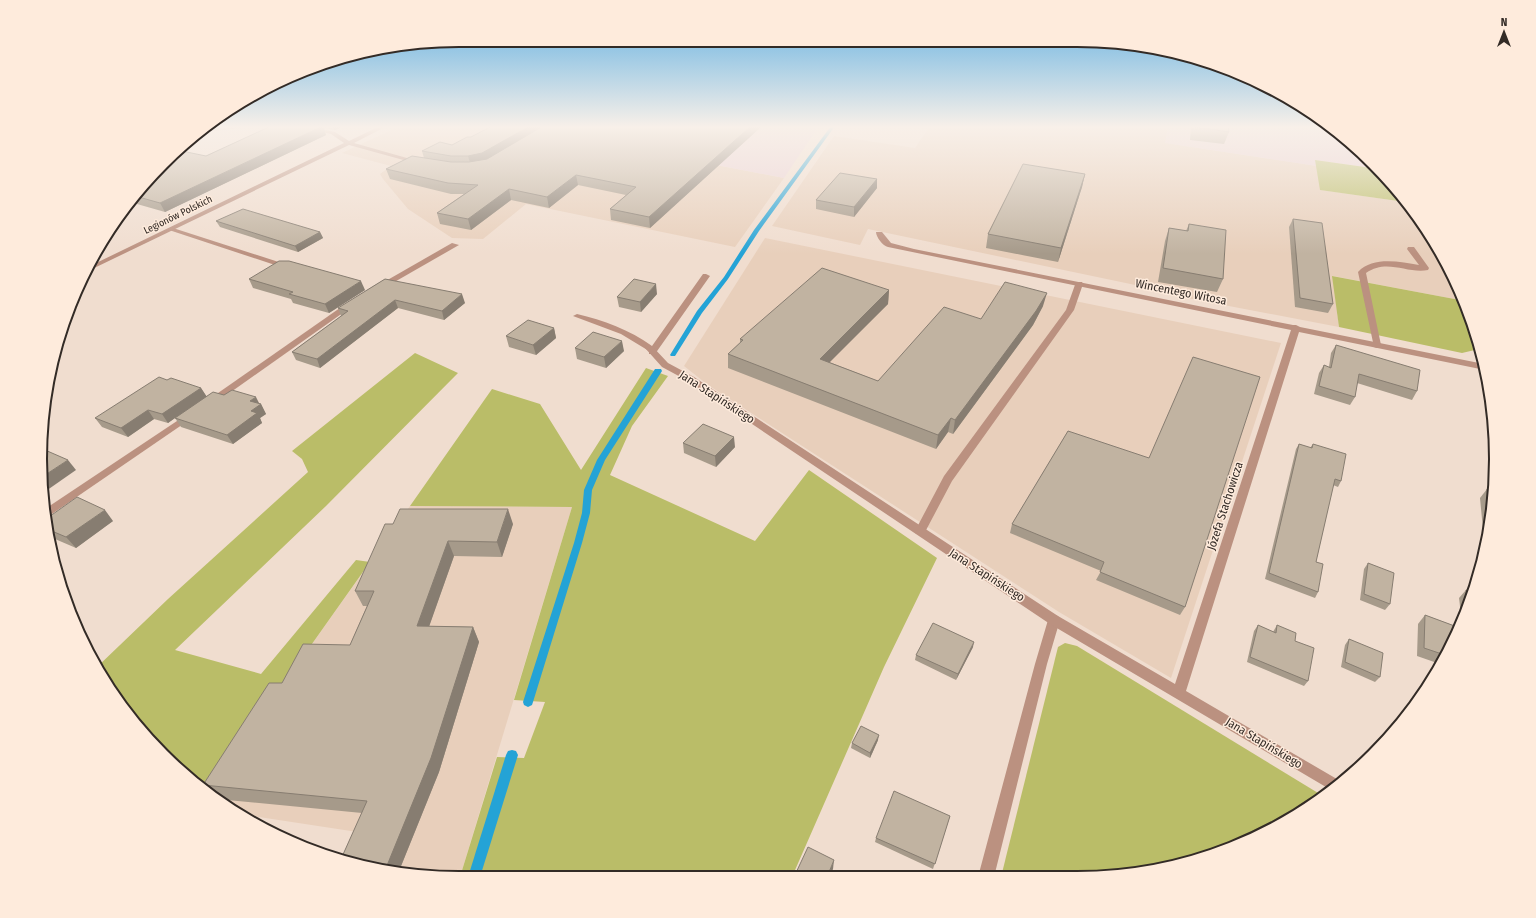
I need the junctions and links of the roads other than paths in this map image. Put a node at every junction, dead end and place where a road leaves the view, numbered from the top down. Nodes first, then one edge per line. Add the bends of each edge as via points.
1 (295, 169) edge
2 (171, 229) junction
3 (879, 234) dead end
4 (455, 245) dead end
5 (1411, 249) dead end
6 (95, 267) edge
7 (299, 267) edge
8 (706, 276) dead end
9 (1079, 284) junction
10 (373, 290) edge
11 (360, 299) edge
12 (577, 316) dead end
13 (1296, 328) junction
14 (1377, 345) junction
15 (651, 350) junction
16 (1478, 366) edge
17 (51, 510) edge
18 (920, 531) junction
19 (1054, 620) junction
20 (1178, 693) junction
21 (1331, 783) edge
22 (988, 871) edge

1 - 2 street, Legionów Polskich
2 - 6 street, Legionów Polskich
2 - 7 street via 283,266
3 - 9 street, Wincentego Witosa via 888,245
4 - 10 street
5 - 14 street via 1425,268 1380,264 1367,266 1362,272
8 - 15 street
9 - 13 street, Wincentego Witosa
9 - 18 street via 1070,310 948,479
11 - 17 street
12 - 15 street, Jana Stapińskiego via 638,338
13 - 14 street, Wincentego Witosa
13 - 20 street, Józefa Stachowicza
14 - 16 street, Wincentego Witosa
15 - 18 street, Jana Stapińskiego via 665,365 691,379
18 - 19 street, Jana Stapińskiego
19 - 20 street, Jana Stapińskiego
19 - 22 street
20 - 21 street, Jana Stapińskiego

